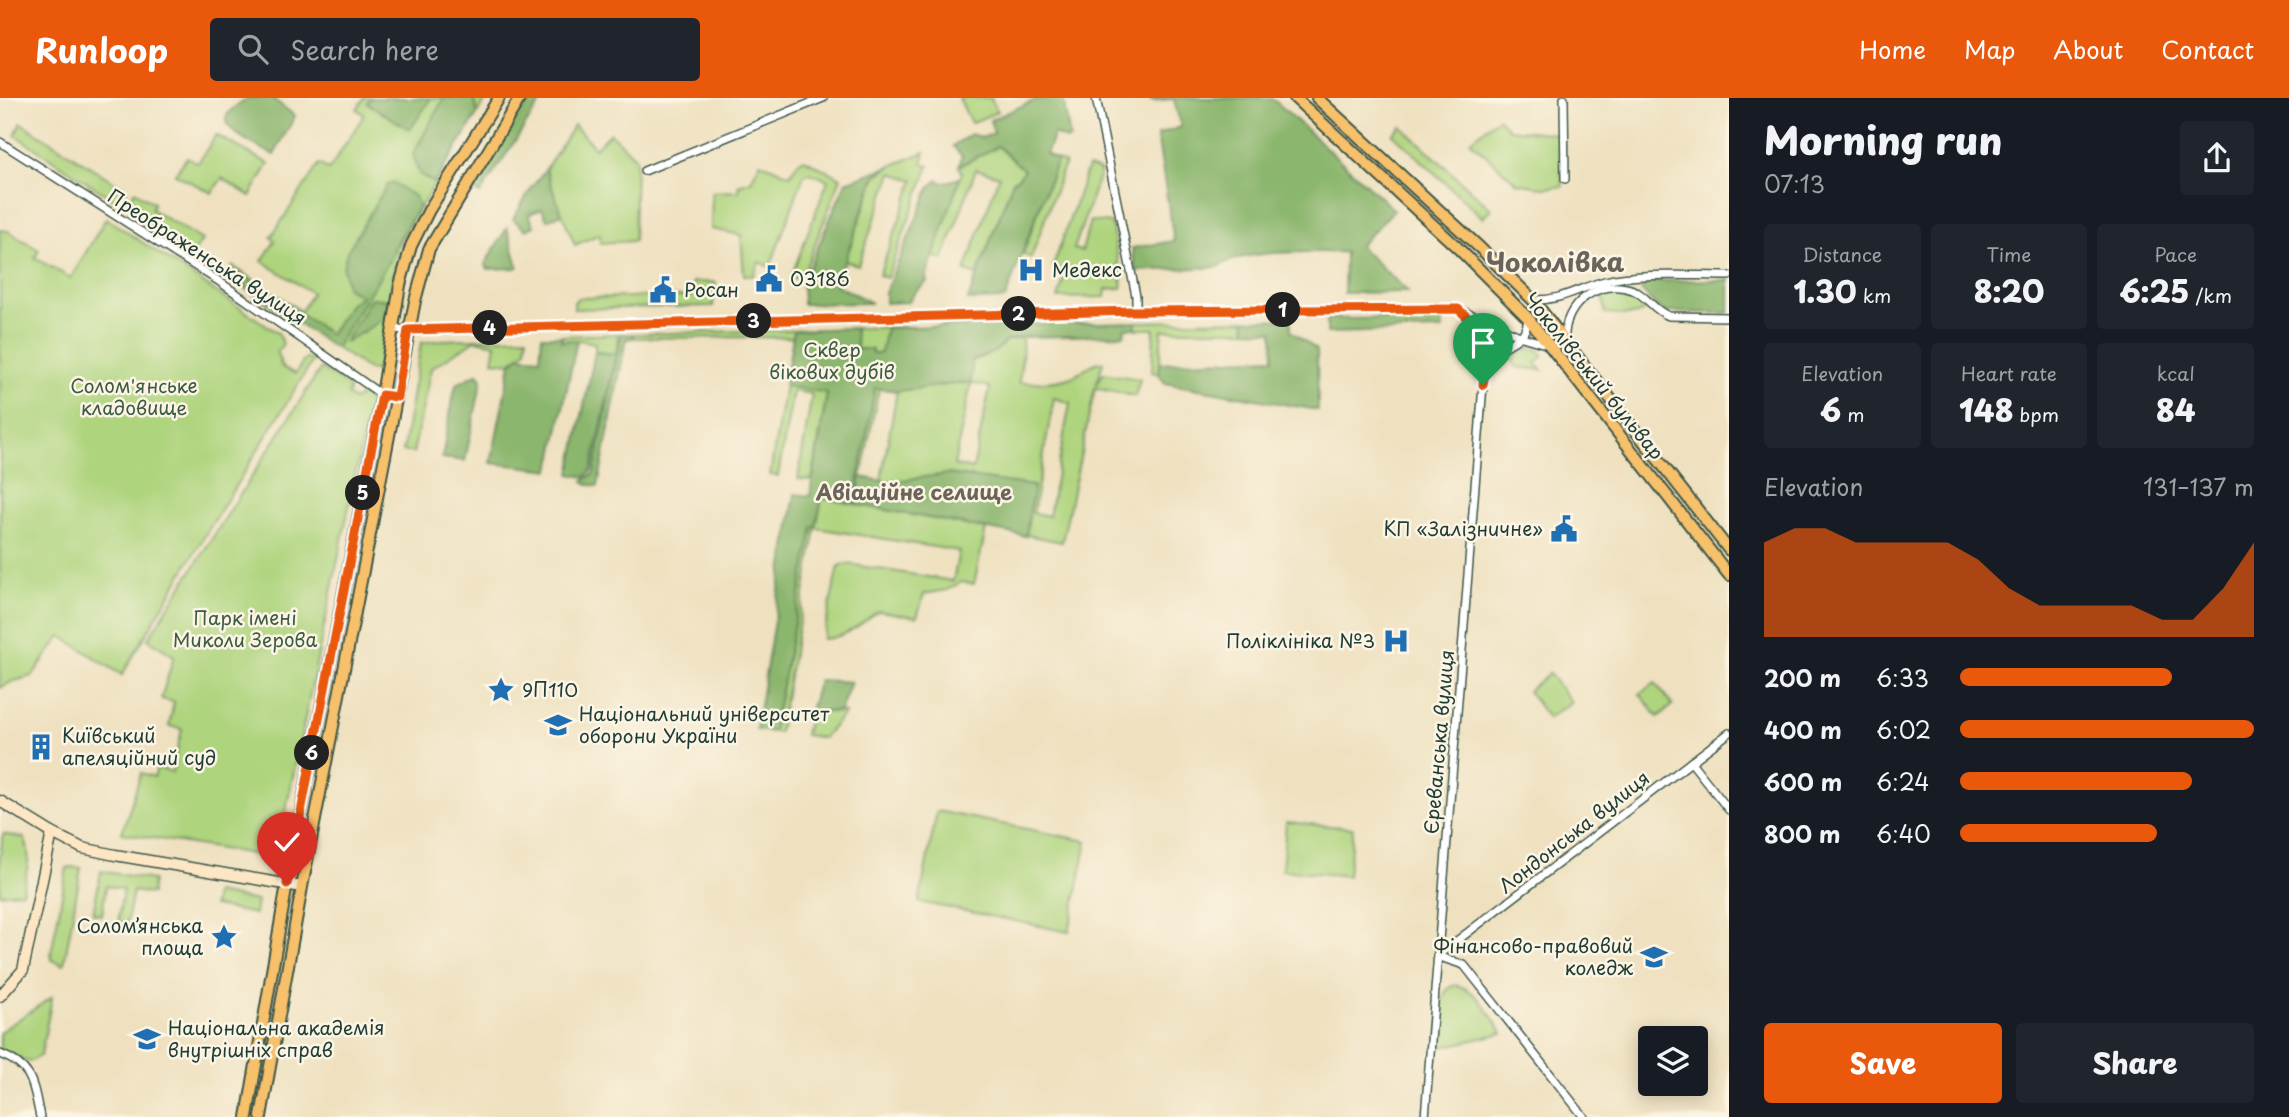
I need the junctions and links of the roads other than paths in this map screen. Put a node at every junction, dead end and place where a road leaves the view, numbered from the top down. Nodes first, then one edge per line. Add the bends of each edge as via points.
1 (499, 98) edge
2 (520, 98) edge
3 (823, 98) edge
4 (1096, 98) edge
5 (1295, 98) edge
6 (1317, 98) edge
7 (1564, 98) edge
8 (0, 142) edge
9 (645, 171) dead end
10 (1564, 179) dead end
11 (1729, 276) edge
12 (1533, 300) junction
13 (1458, 309) junction
14 (1136, 311) junction
15 (1729, 317) edge
16 (1528, 318) junction
17 (392, 329) junction
18 (408, 330) junction
19 (1522, 337) junction
20 (1566, 340) junction
21 (1551, 345) junction
22 (1485, 370) junction
23 (382, 395) junction
24 (397, 397) junction
25 (1729, 550) edge
26 (1729, 575) edge
27 (1729, 733) edge
28 (1691, 762) junction
29 (0, 801) edge
30 (1729, 810) edge
31 (52, 833) junction
32 (287, 884) junction
33 (302, 887) junction
34 (1437, 956) junction
35 (0, 996) edge
36 (0, 1054) edge
37 (40, 1117) edge
38 (247, 1117) edge
39 (261, 1117) edge
40 (1425, 1117) edge
41 (1584, 1117) edge

1 - 17 main road via 411,246
2 - 18 main road via 429,249
3 - 9 street
4 - 14 street
5 - 16 main road, Чоколівський бульвар
6 - 12 main road, Чоколівський бульвар
7 - 10 street
8 - 23 street, Преображенська вулиця via 217,280
11 - 12 street via 1607,280 1568,296
12 - 20 main road, Чоколівський бульвар
13 - 14 street
13 - 19 street
13 - 22 street, Єреванська вулиця via 1485,335 1489,349
14 - 18 street
15 - 20 street via 1669,316 1622,286 1603,289 1578,302 1570,312
16 - 19 street
16 - 21 main road, Чоколівський бульвар
17 - 18 street
17 - 23 main road
18 - 24 main road
19 - 21 street
19 - 22 street via 1496,354
20 - 25 main road, Чоколівський бульвар
21 - 26 main road, Чоколівський бульвар
22 - 34 street, Єреванська вулиця
23 - 24 street, Преображенська вулиця
23 - 32 main road
24 - 33 main road
27 - 28 street, Лондонська вулиця
28 - 30 street
28 - 34 street, Лондонська вулиця
29 - 31 main road
31 - 32 main road via 82,848
31 - 35 main road via 23,971
32 - 33 main road
32 - 38 main road
33 - 39 main road
34 - 40 street, Єреванська вулиця
34 - 41 street via 1464,965
36 - 37 street via 27,1071

